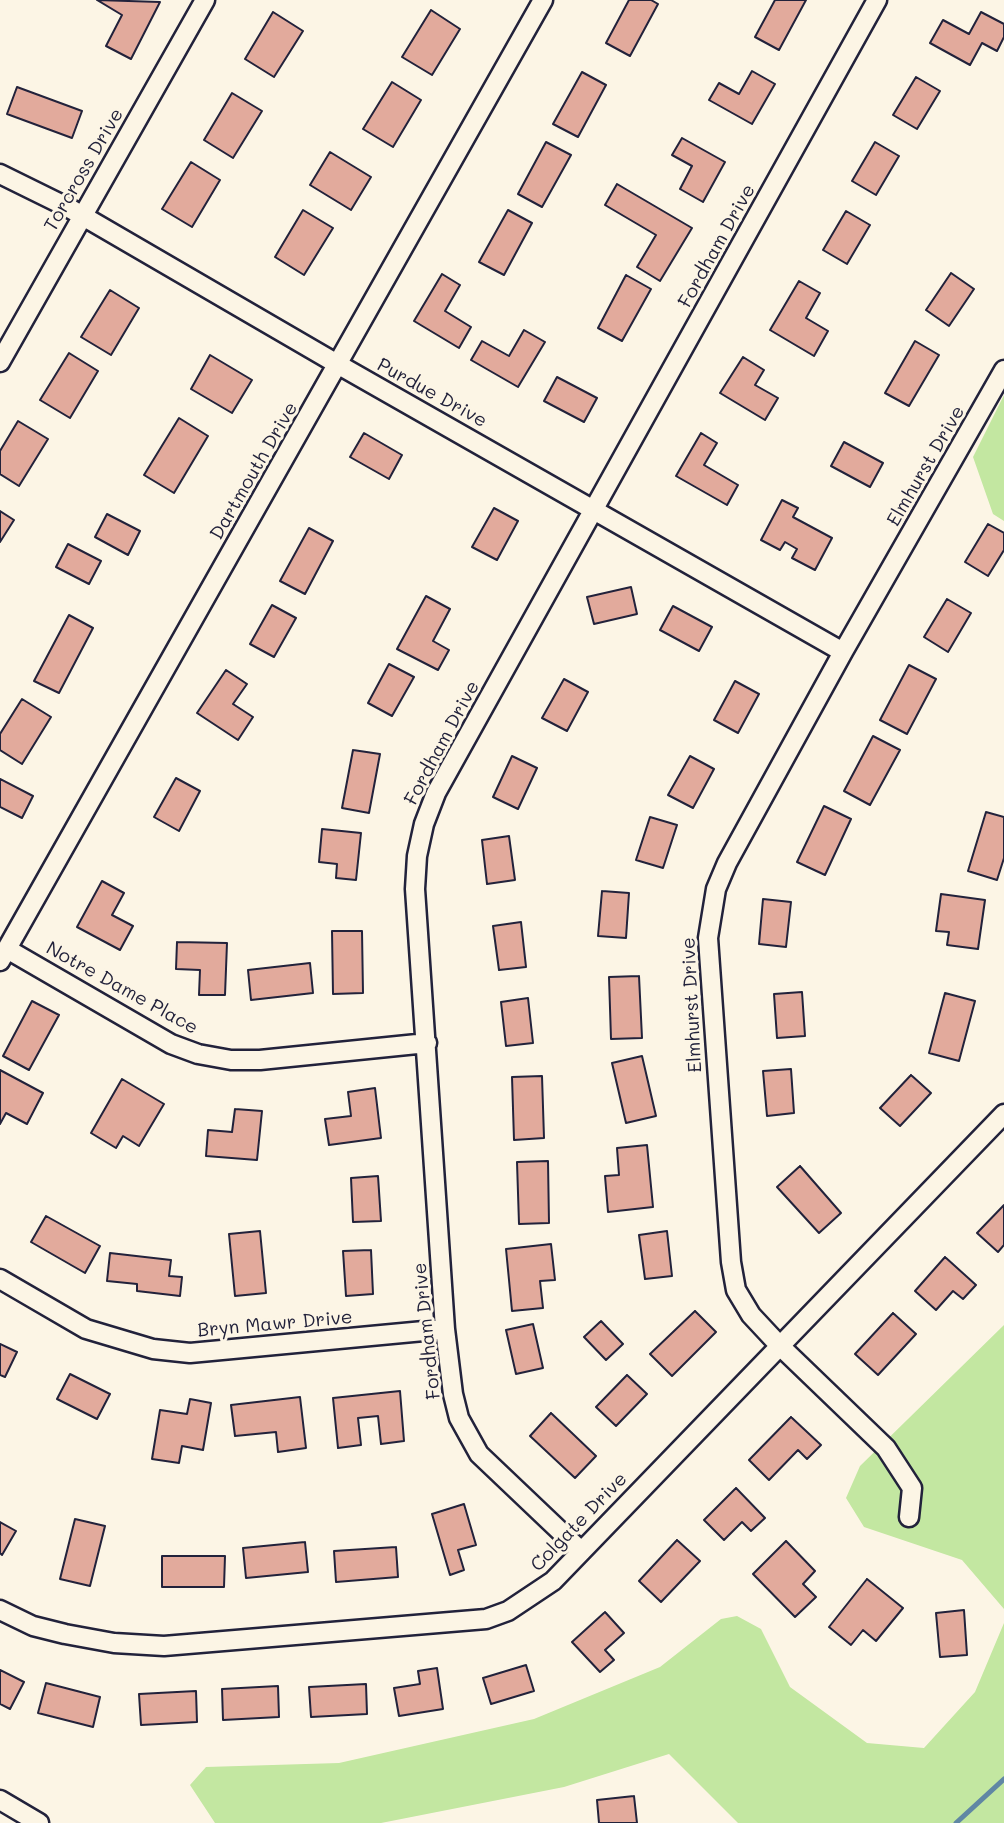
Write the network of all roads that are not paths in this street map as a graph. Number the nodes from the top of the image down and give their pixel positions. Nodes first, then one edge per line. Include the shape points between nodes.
1 (205, 0) edge
2 (543, 0) edge
3 (877, 0) edge
4 (0, 174) edge
5 (82, 216) junction
6 (0, 362) edge
7 (338, 365) junction
8 (1004, 370) edge
9 (594, 508) junction
10 (843, 652) junction
11 (4, 955) edge
12 (427, 1043) junction
13 (1004, 1114) edge
14 (0, 1279) edge
15 (445, 1329) junction
16 (779, 1345) junction
17 (909, 1517) dead end
18 (581, 1551) junction
19 (0, 1610) edge
20 (0, 1800) edge
21 (39, 1823) edge

1 - 5 street, Torcross Drive
2 - 7 street, Dartmouth Drive
3 - 9 street, Fordham Drive
4 - 5 street, Purdue Drive
5 - 6 street, Torcross Drive
5 - 7 street, Purdue Drive
7 - 9 street, Purdue Drive
7 - 11 street, Dartmouth Drive
8 - 10 street, Elmhurst Drive
9 - 10 street, Purdue Drive
9 - 12 street, Fordham Drive via 436,793 424,824 415,889
10 - 16 street, Elmhurst Drive via 727,863 716,889 708,938 731,1262 743,1305
11 - 12 street, Notre Dame Place via 198,1054 260,1060
12 - 15 street, Fordham Drive
13 - 16 street, Colgate Drive
14 - 15 street, Bryn Mawr Drive via 86,1329 153,1349 190,1353
15 - 18 street, Fordham Drive via 453,1394 468,1437 493,1470
16 - 17 street, Elmhurst Drive via 886,1448 912,1488
16 - 18 street, Colgate Drive
18 - 19 street, Colgate Drive via 530,1599 486,1619 163,1646 65,1634 33,1626
20 - 21 street

